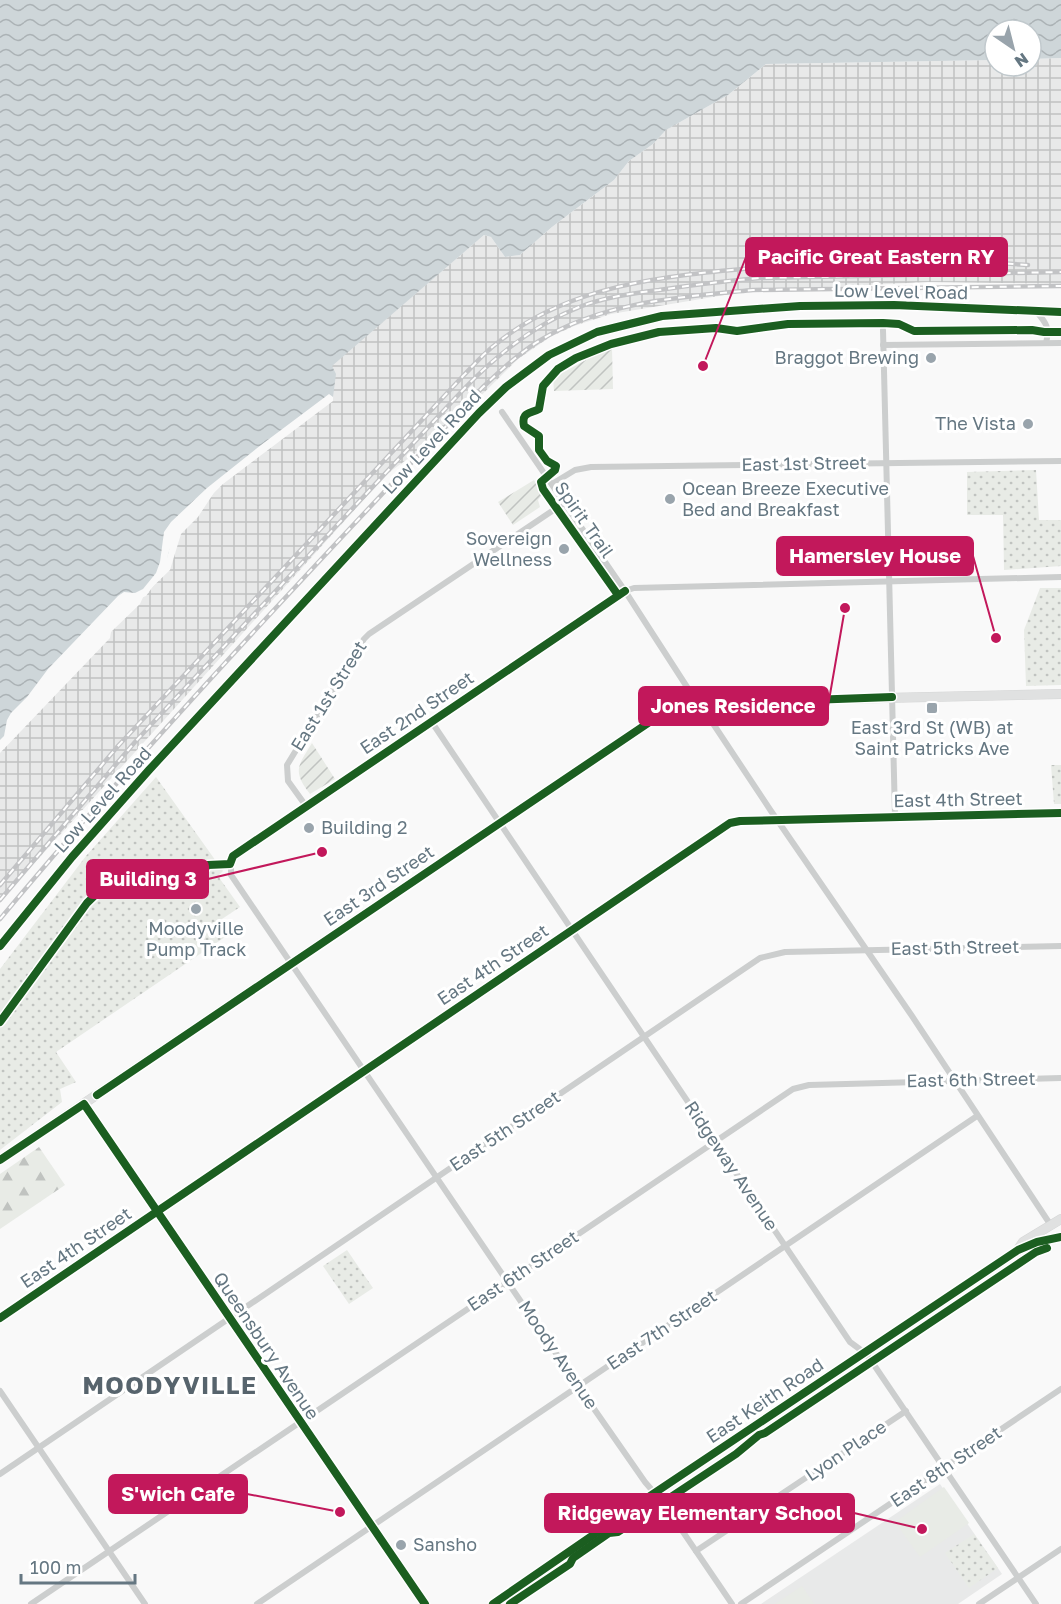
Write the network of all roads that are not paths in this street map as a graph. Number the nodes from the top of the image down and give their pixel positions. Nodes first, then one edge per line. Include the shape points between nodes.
1 (1035, 311) junction
2 (1061, 312) edge
3 (883, 330) dead end
4 (1046, 343) junction
5 (1061, 343) edge
6 (882, 345) junction
7 (502, 412) dead end
8 (1061, 461) edge
9 (886, 464) junction
10 (552, 484) junction
11 (564, 503) junction
12 (1061, 577) edge
13 (889, 582) junction
14 (625, 591) junction
15 (1061, 694) edge
16 (892, 697) junction
17 (698, 704) junction
18 (431, 721) junction
19 (306, 806) junction
20 (1061, 813) edge
21 (895, 816) junction
22 (777, 820) junction
23 (500, 823) junction
24 (230, 864) joint
25 (572, 930) junction
26 (0, 946) edge
27 (1061, 946) edge
28 (866, 951) junction
29 (292, 963) junction
30 (644, 1037) junction
31 (365, 1071) junction
32 (1061, 1078) edge
33 (954, 1081) junction
34 (84, 1104) junction
35 (977, 1116) junction
36 (715, 1142) junction
37 (0, 1160) edge
38 (437, 1177) junction
39 (158, 1211) junction
40 (1061, 1219) edge
41 (1050, 1224) junction
42 (1061, 1238) edge
43 (786, 1246) junction
44 (1018, 1250) junction
45 (508, 1281) junction
46 (0, 1318) edge
47 (229, 1318) junction
48 (865, 1353) junction
49 (579, 1386) junction
50 (1061, 1389) edge
51 (0, 1391) edge
52 (906, 1411) junction
53 (300, 1422) junction
54 (39, 1448) junction
55 (945, 1468) junction
56 (0, 1474) edge
57 (654, 1493) junction
58 (371, 1527) junction
59 (1061, 1549) edge
60 (109, 1551) junction
61 (696, 1551) junction
62 (1019, 1577) junction
63 (31, 1604) edge
64 (145, 1604) edge
65 (257, 1604) edge
66 (425, 1604) edge
67 (493, 1604) edge
68 (732, 1604) edge
69 (741, 1604) edge
70 (979, 1604) edge
71 (1036, 1604) edge

1 - 2 street, Low Level Road
1 - 4 street via 1048,327
1 - 26 street, Low Level Road via 915,305 800,306 662,316 597,332 549,355 506,387 423,473 149,770
3 - 6 street
4 - 5 street
4 - 6 street
6 - 9 street
7 - 10 street
8 - 9 street, East 1st Street
9 - 10 street, East 1st Street via 591,467 575,470
9 - 13 street
10 - 11 street
11 - 14 street
11 - 19 street, East 1st Street via 364,639 287,765 288,781
12 - 13 street, East 2nd Street
13 - 14 street, East 2nd Street
13 - 16 street
14 - 17 street
14 - 18 street, East 2nd Street
15 - 16 street, East 3rd Street
16 - 17 street, East 3rd Street
16 - 21 street
17 - 22 street
17 - 23 street, East 3rd Street via 660,715
18 - 19 street, East 2nd Street
18 - 23 street, Ridgeway Avenue
19 - 24 street, East 2nd Street via 233,856
20 - 21 street, East 4th Street
21 - 22 street, East 4th Street
22 - 25 street, East 4th Street via 740,821 722,827
22 - 28 street
23 - 25 street, Ridgeway Avenue
23 - 29 street, East 3rd Street
24 - 29 street, Moody Avenue via 231,875
25 - 30 street, Ridgeway Avenue
25 - 31 street, East 4th Street
27 - 28 street, East 5th Street
28 - 30 street, East 5th Street via 785,952 760,958
28 - 33 street
29 - 31 street, Moody Avenue
29 - 34 street, East 3rd Street
30 - 36 street, Ridgeway Avenue
30 - 38 street, East 5th Street
31 - 38 street, Moody Avenue
31 - 39 street, East 4th Street
32 - 33 street, East 6th Street
33 - 35 street
33 - 36 street, East 6th Street via 801,1087 786,1093
34 - 37 street, East 3rd Street
34 - 39 street, Queensbury Avenue
35 - 41 street
35 - 43 street, East 7th Street
36 - 43 street, Ridgeway Avenue
36 - 45 street, East 6th Street
38 - 45 street, Moody Avenue
38 - 47 street, East 5th Street
39 - 46 street, East 4th Street
39 - 47 street, Queensbury Avenue
40 - 41 street, East Keith Road
41 - 44 street, East Keith Road via 1023,1242
42 - 44 street, East Keith Road
43 - 48 street, Ridgeway Avenue via 850,1342
43 - 49 street, East 7th Street
44 - 48 street, East Keith Road
45 - 49 street, Moody Avenue
45 - 53 street, East 6th Street
47 - 53 street, Queensbury Avenue
47 - 54 street, East 5th Street
48 - 52 street, Ridgeway Avenue
48 - 57 street, East Keith Road
49 - 57 street, Moody Avenue
49 - 58 street, East 7th Street
50 - 55 street, East 8th Street
51 - 54 street
52 - 55 street, Ridgeway Avenue
52 - 61 street, Lyon Place
53 - 58 street, Queensbury Avenue
53 - 60 street, East 6th Street
54 - 56 street, East 5th Street
54 - 60 street
55 - 62 street, Ridgeway Avenue
55 - 69 street, East 8th Street
57 - 61 street, Moody Avenue
57 - 67 street, East Keith Road
58 - 65 street, East 7th Street
58 - 66 street, Queensbury Avenue
59 - 62 street
60 - 63 street, East 6th Street
60 - 64 street
61 - 68 street, Moody Avenue
62 - 70 street
62 - 71 street, Ridgeway Avenue

